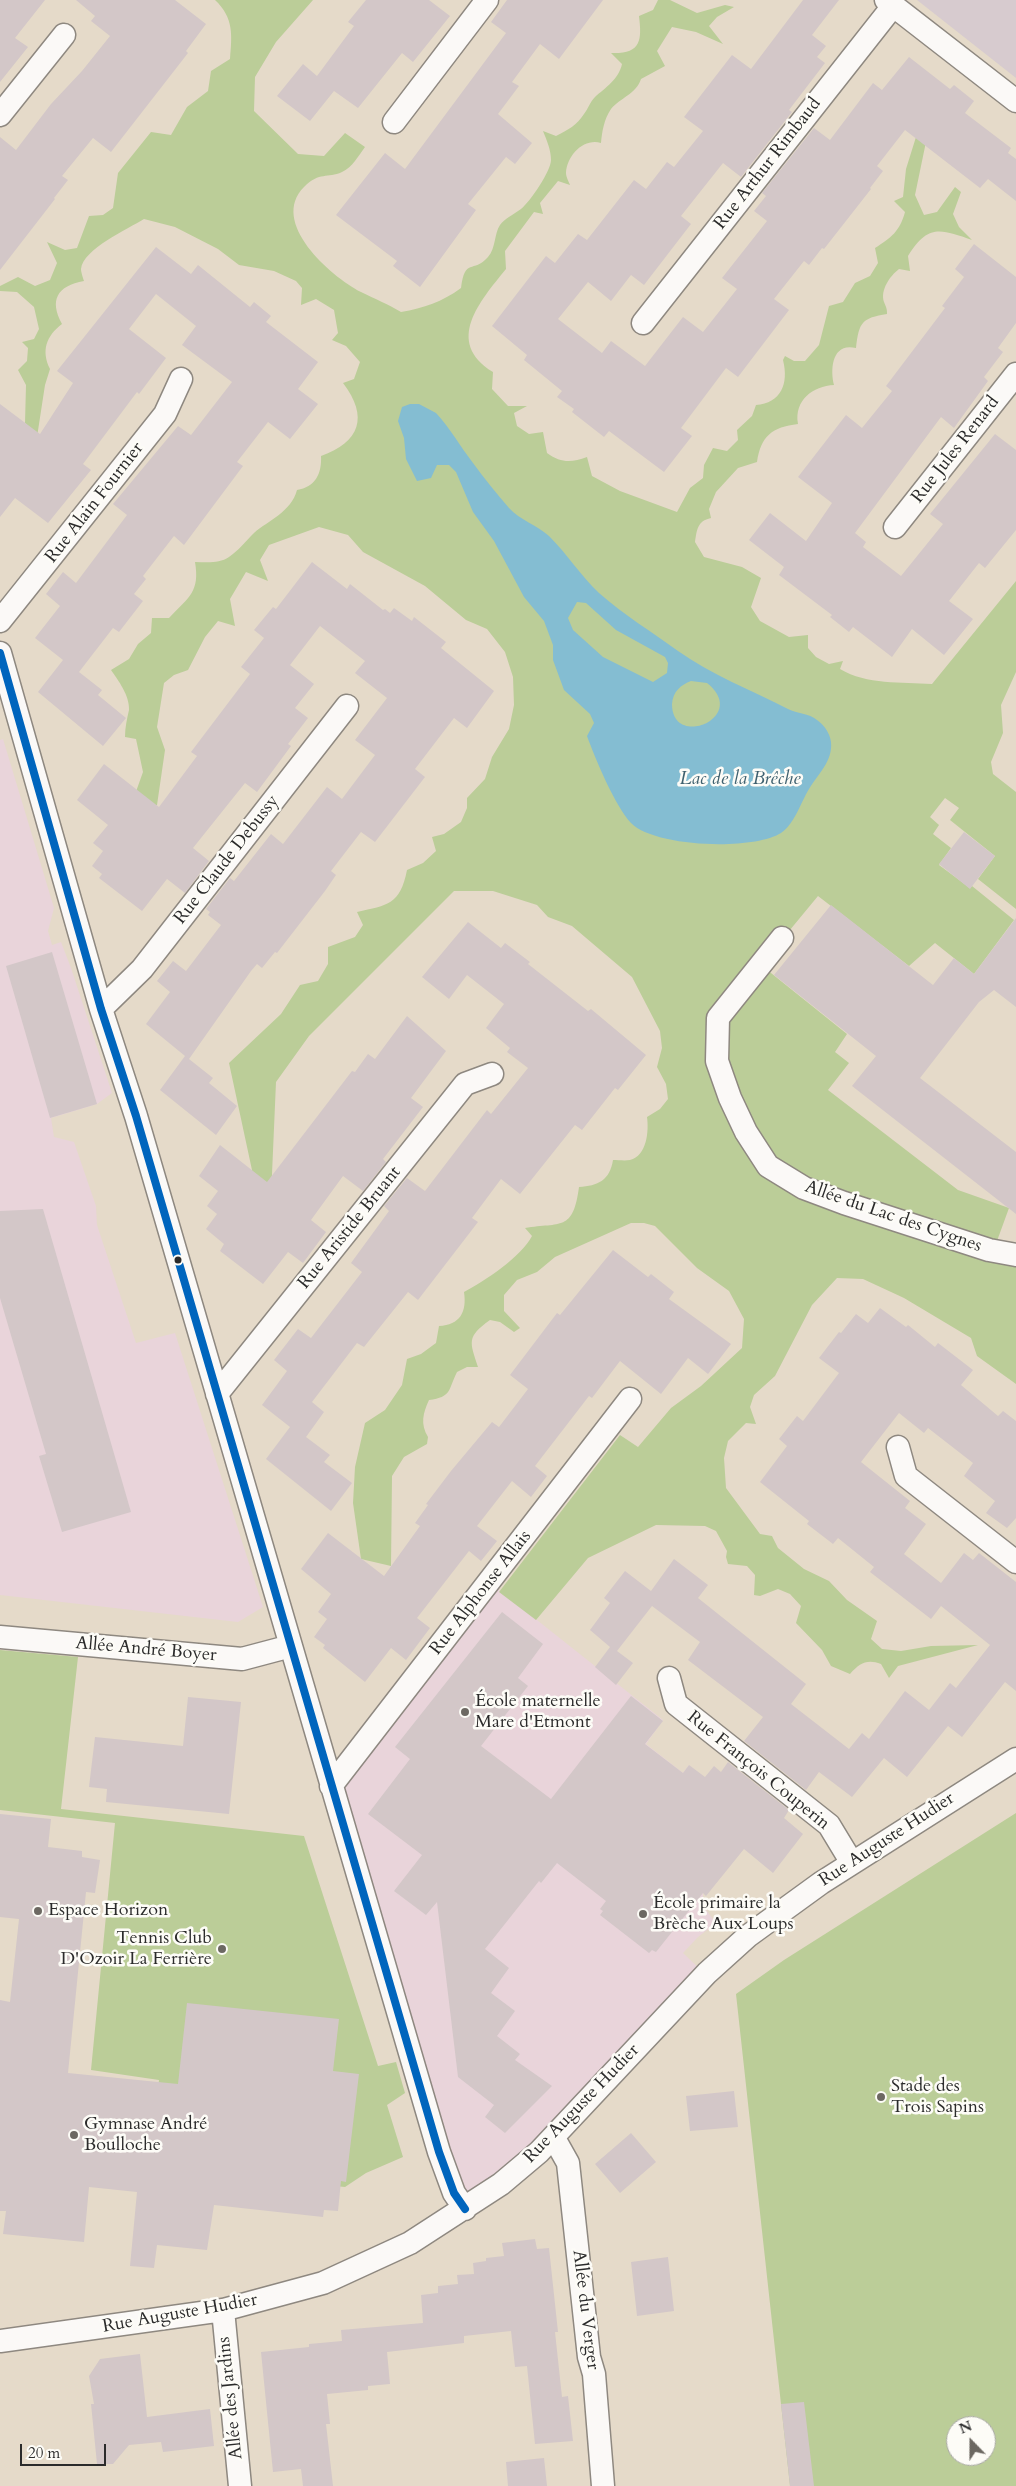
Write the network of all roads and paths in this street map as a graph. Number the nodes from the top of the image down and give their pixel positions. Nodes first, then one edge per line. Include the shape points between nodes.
1 (488, 0) edge
2 (889, 3) edge
3 (64, 35) dead end
4 (1016, 101) edge
5 (0, 115) edge
6 (394, 122) dead end
7 (643, 323) dead end
8 (1016, 374) edge
9 (181, 379) dead end
10 (895, 527) dead end
11 (0, 621) edge
12 (0, 652) edge
13 (347, 706) dead end
14 (782, 938) dead end
15 (102, 1009) junction
16 (492, 1074) dead end
17 (1016, 1255) edge
18 (217, 1394) junction
19 (630, 1399) dead end
20 (898, 1447) dead end
21 (1016, 1562) edge
22 (0, 1637) edge
23 (291, 1646) junction
24 (669, 1678) dead end
25 (1016, 1759) edge
26 (331, 1786) junction
27 (852, 1863) junction
28 (554, 2138) junction
29 (465, 2209) junction
30 (223, 2310) junction
31 (0, 2341) edge
32 (240, 2486) edge
33 (604, 2486) edge

1 - 6 street
2 - 4 street
2 - 7 street, Rue Arthur Rimbaud
3 - 5 street
8 - 10 street, Rue Jules Renard
9 - 11 street, Rue Alain Fournier via 166,414
12 - 15 street
13 - 15 street, Rue Claude Debussy via 142,969
14 - 17 street, Allée du Lac des Cygnes via 718,1018 717,1062 746,1132 768,1166 804,1188 844,1204 989,1250
15 - 18 street
16 - 18 street, Rue Aristide Bruant via 465,1084
18 - 23 street
19 - 26 street, Rue Alphonse Allais
20 - 21 street via 906,1476
22 - 23 street, Allée André Boyer via 242,1659
23 - 26 street
24 - 27 street, Rue François Couperin via 676,1704 829,1825
25 - 27 street, Rue Auguste Hudier
26 - 29 street via 439,2152 454,2193
27 - 28 street, Rue Auguste Hudier via 726,1954
28 - 29 street, Rue Auguste Hudier via 501,2184
28 - 33 street, Allée du Verger via 568,2163
29 - 30 street, Rue Auguste Hudier via 410,2243 323,2284
30 - 31 street, Rue Auguste Hudier
30 - 32 street, Allée des Jardins

